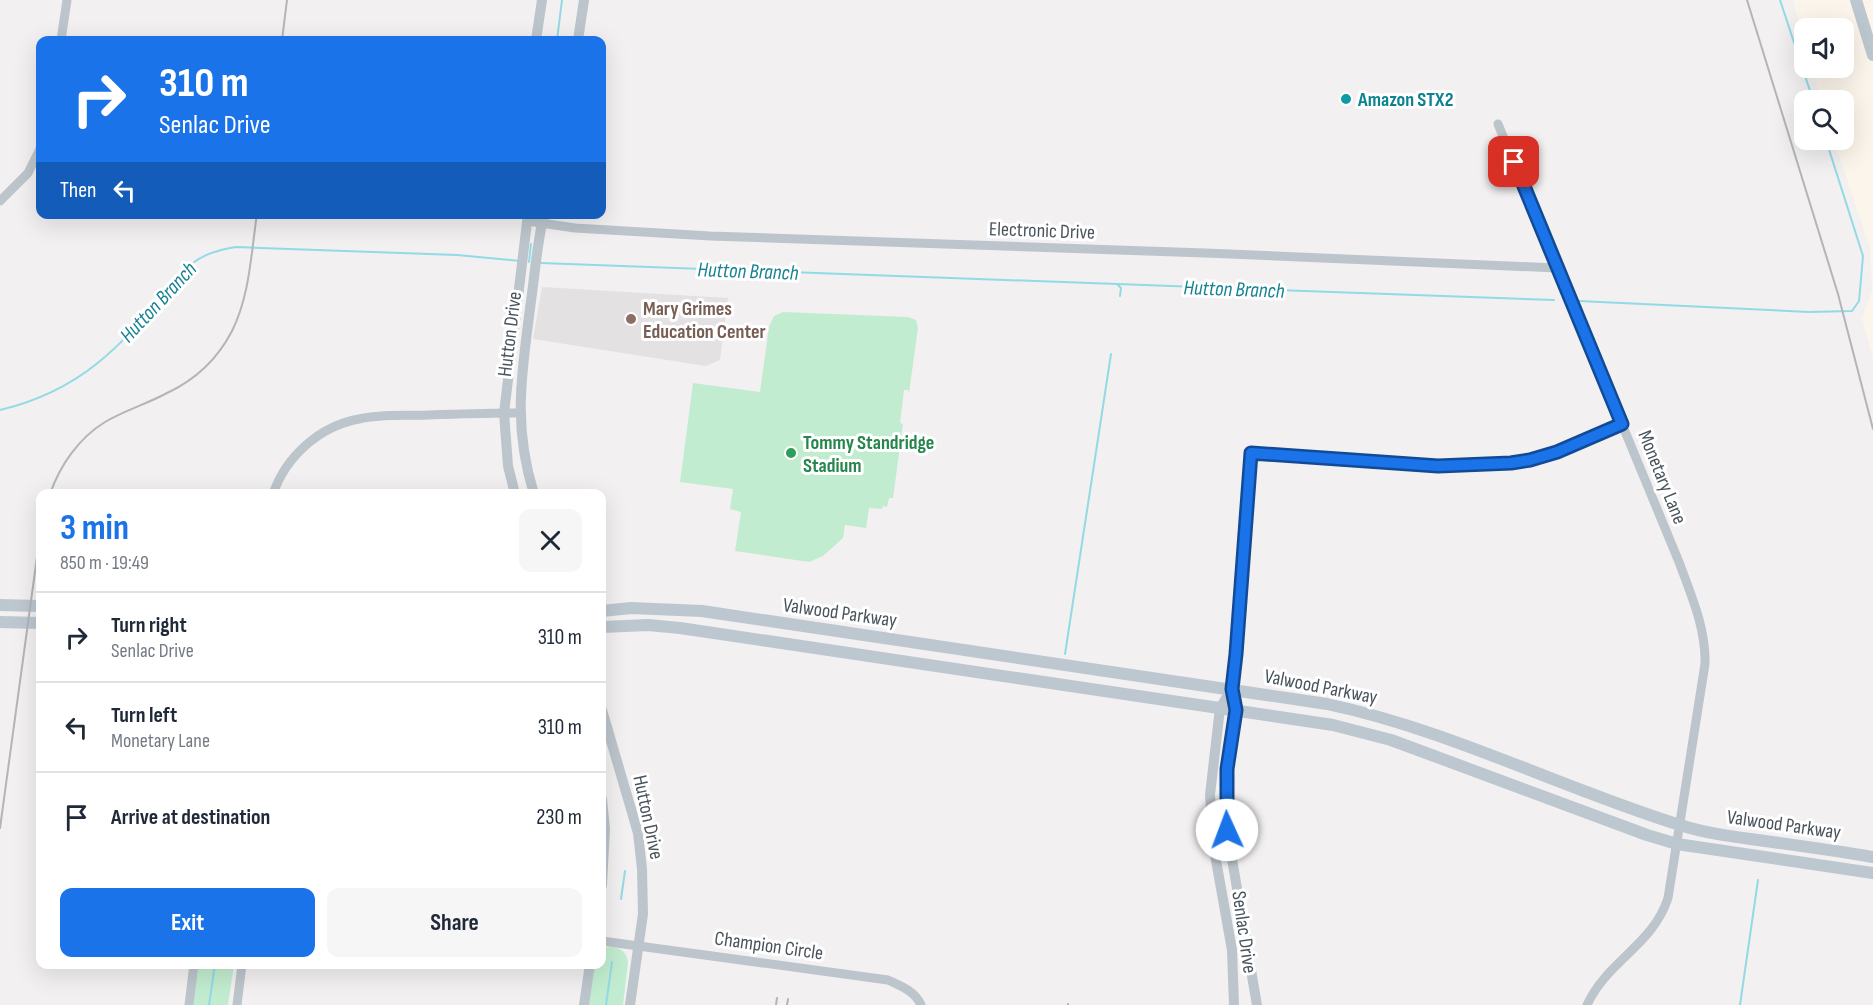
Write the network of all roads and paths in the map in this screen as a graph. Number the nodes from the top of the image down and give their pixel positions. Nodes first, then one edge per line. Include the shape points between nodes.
1 (67, 0) edge
2 (542, 0) edge
3 (584, 0) edge
4 (1856, 0) edge
5 (62, 36) edge
6 (537, 36) edge
7 (579, 36) edge
8 (1873, 55) edge
9 (1498, 124) dead end
10 (36, 157) edge
11 (0, 201) edge
12 (528, 219) edge
13 (543, 219) edge
14 (546, 219) edge
15 (1557, 268) junction
16 (504, 413) junction
17 (519, 413) junction
18 (1622, 424) junction
19 (275, 489) edge
20 (514, 489) edge
21 (532, 489) edge
22 (0, 605) edge
23 (36, 606) edge
24 (606, 611) edge
25 (0, 622) edge
26 (36, 623) edge
27 (616, 625) junction
28 (606, 626) edge
29 (820, 628) junction
30 (606, 635) edge
31 (818, 648) junction
32 (1050, 662) junction
33 (1047, 681) junction
34 (1232, 689) junction
35 (1220, 708) junction
36 (1236, 710) junction
37 (1365, 712) junction
38 (606, 724) edge
39 (1360, 731) junction
40 (1522, 767) junction
41 (1515, 786) junction
42 (1680, 825) junction
43 (1677, 844) junction
44 (1789, 844) junction
45 (1230, 854) junction
46 (1215, 857) junction
47 (1873, 857) edge
48 (1786, 860) junction
49 (1873, 873) edge
50 (606, 941) edge
51 (639, 945) junction
52 (193, 969) edge
53 (241, 969) edge
54 (589, 969) edge
55 (189, 1005) edge
56 (237, 1005) edge
57 (584, 1005) edge
58 (630, 1005) edge
59 (921, 1005) edge
60 (1234, 1005) edge
61 (1257, 1005) edge
62 (1587, 1005) edge

1 - 5 street
2 - 6 street
3 - 7 street
4 - 8 main road
9 - 15 street, Monetary Lane
10 - 11 street via 28,173
12 - 16 street, Hutton Drive
13 - 17 street, Hutton Drive
14 - 15 street, Electronic Drive via 575,228 710,236
15 - 18 street, Monetary Lane
16 - 17 street
16 - 19 street via 354,420 326,431 305,446 282,472
16 - 20 street, Hutton Drive
17 - 21 street, Hutton Drive via 525,465
18 - 34 street, Senlac Drive via 1557,452 1511,463 1438,466 1251,453
18 - 42 street, Monetary Lane via 1679,562 1705,646
22 - 23 main road
24 - 29 main road, Valwood Parkway via 671,609
25 - 26 main road
27 - 28 main road, Valwood Parkway
27 - 30 main road
27 - 31 main road, Valwood Parkway via 667,626
29 - 31 main road
29 - 32 main road, Valwood Parkway
31 - 33 main road, Valwood Parkway
32 - 33 main road
32 - 34 main road, Valwood Parkway
33 - 35 main road, Valwood Parkway
34 - 35 street, Senlac Drive
34 - 36 street, Senlac Drive
34 - 37 main road, Valwood Parkway
35 - 36 main road, Valwood Parkway
35 - 46 street, Senlac Drive via 1210,795
36 - 39 main road, Valwood Parkway
36 - 45 street, Senlac Drive via 1227,769
37 - 39 main road
37 - 40 main road, Valwood Parkway
38 - 51 street, Hutton Drive via 638,832 643,892
39 - 41 main road, Valwood Parkway
40 - 41 main road
40 - 42 main road, Valwood Parkway
41 - 43 main road, Valwood Parkway
42 - 43 street, Monetary Lane
42 - 44 main road, Valwood Parkway
43 - 48 main road, Valwood Parkway
43 - 62 street, Monetary Lane via 1670,892 1655,926 1606,975
44 - 47 main road, Valwood Parkway
44 - 48 main road
45 - 46 street
45 - 61 street, Senlac Drive
46 - 60 street, Senlac Drive via 1232,950
48 - 49 main road, Valwood Parkway
50 - 51 street, Champion Circle
51 - 58 street, Hutton Drive
51 - 59 street, Champion Circle via 888,980 906,988
52 - 55 street
53 - 56 street
54 - 57 street

